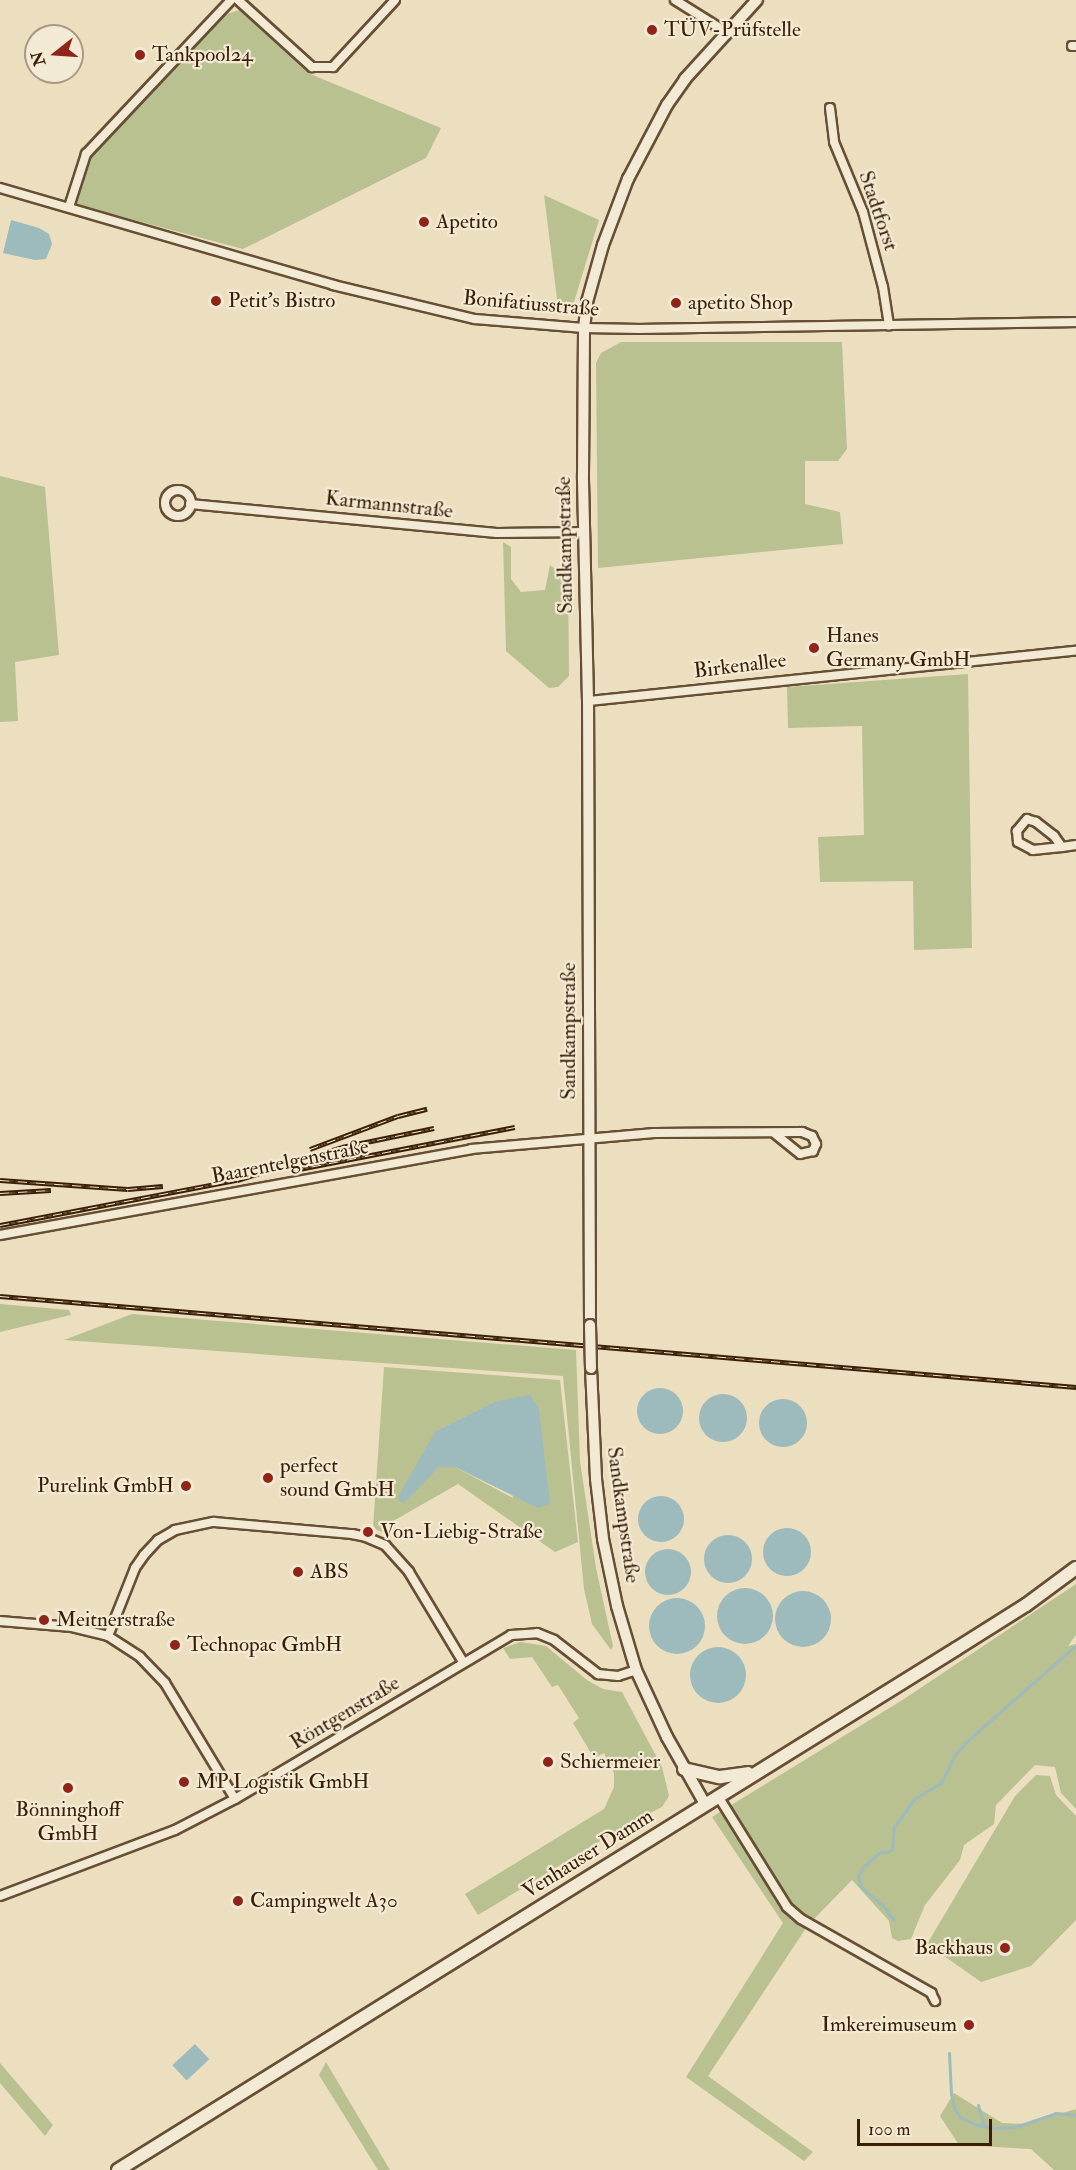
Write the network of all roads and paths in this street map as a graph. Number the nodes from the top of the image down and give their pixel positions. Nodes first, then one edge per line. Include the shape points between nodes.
1 (231, 0) edge
2 (238, 0) edge
3 (395, 0) edge
4 (675, 0) edge
5 (757, 0) edge
6 (726, 32) junction
7 (830, 108) dead end
8 (0, 188) edge
9 (69, 207) junction
10 (1076, 322) edge
11 (889, 326) junction
12 (584, 328) junction
13 (190, 504) dead end
14 (585, 532) junction
15 (1076, 651) edge
16 (588, 700) junction
17 (1076, 845) edge
18 (1062, 847) junction
19 (775, 1134) dead end
20 (588, 1140) junction
21 (0, 1235) edge
22 (1076, 1568) edge
23 (0, 1622) edge
24 (108, 1636) junction
25 (463, 1662) junction
26 (636, 1670) junction
27 (782, 1757) junction
28 (684, 1769) junction
29 (718, 1796) junction
30 (235, 1799) junction
31 (705, 1804) junction
32 (0, 1896) edge
33 (935, 2001) dead end
34 (126, 2168) edge

1 - 9 street via 86,154
2 - 3 street via 312,67 333,67
4 - 6 street
5 - 6 street, Sandkampstraße
6 - 12 street, Sandkampstraße via 667,105 628,179 603,246
7 - 11 street, Stadtforst via 834,142 863,212
8 - 9 street, Bonifatiusstraße
9 - 12 street, Bonifatiusstraße via 416,307 475,319
10 - 11 street, Bonifatiusstraße
11 - 12 street, Bonifatiusstraße
12 - 14 street, Sandkampstraße
13 - 14 street, Karmannstraße via 497,533
14 - 16 street, Sandkampstraße
15 - 16 street, Birkenallee
16 - 20 street, Sandkampstraße
17 - 18 street
18 - 18 street via 1033,850 1018,842 1017,831 1028,819 1054,836
19 - 20 street via 654,1134
20 - 21 street, Baarentelgenstraße via 471,1149 398,1160
20 - 26 street, Sandkampstraße, bridge via 594,1451 603,1539
22 - 27 main road, Venhauser Damm via 996,1624
23 - 24 street via 72,1627
24 - 25 street via 135,1568 158,1540 203,1522 225,1523 352,1534 385,1545 409,1572
24 - 30 street via 140,1657 165,1683
25 - 26 street, Röntgenstraße via 512,1635 537,1633 554,1640 598,1674 618,1676
25 - 30 street, Röntgenstraße
26 - 28 street, Sandkampstraße
27 - 28 main road via 755,1771 734,1776
27 - 29 main road, Venhauser Damm
28 - 31 street, Sandkampstraße
29 - 31 main road, Venhauser Damm
29 - 33 street via 787,1907 801,1919 931,1993
30 - 32 street, Röntgenstraße via 176,1830
31 - 34 main road, Venhauser Damm

